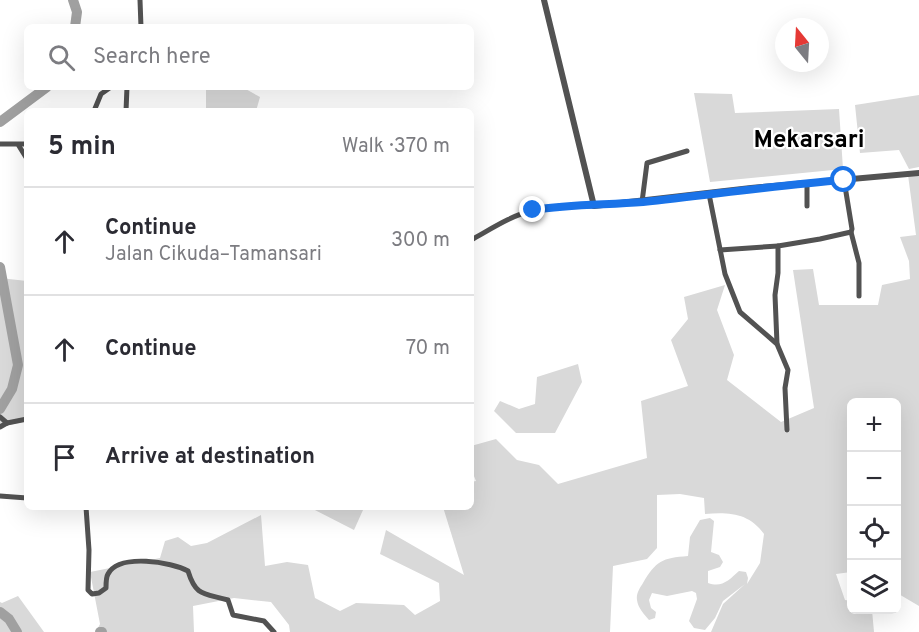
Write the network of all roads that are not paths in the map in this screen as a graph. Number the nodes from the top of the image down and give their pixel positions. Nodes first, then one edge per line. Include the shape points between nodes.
1 (140, 0) edge
2 (544, 0) edge
3 (141, 24) edge
4 (107, 90) edge
5 (127, 90) edge
6 (95, 108) edge
7 (126, 108) edge
8 (0, 144) edge
9 (24, 145) edge
10 (19, 146) junction
11 (687, 151) dead end
12 (24, 154) edge
13 (919, 173) edge
14 (844, 180) junction
15 (807, 183) junction
16 (709, 194) junction
17 (642, 202) junction
18 (594, 206) junction
19 (807, 207) dead end
20 (850, 232) junction
21 (474, 238) edge
22 (778, 246) junction
23 (720, 250) junction
24 (859, 296) dead end
25 (777, 344) junction
26 (0, 417) edge
27 (24, 420) edge
28 (7, 423) junction
29 (0, 427) edge
30 (787, 430) dead end
31 (0, 496) edge
32 (24, 498) edge
33 (86, 510) edge
34 (274, 632) edge

1 - 3 street
2 - 18 street
4 - 6 street
5 - 7 street
8 - 10 street
9 - 10 street
10 - 12 street
11 - 17 street via 647,163
13 - 14 street
14 - 15 street
14 - 20 street
15 - 16 street
15 - 19 street
16 - 17 street
16 - 23 street
17 - 18 street
18 - 21 street via 533,210
20 - 22 street
20 - 24 street via 859,263
22 - 23 street
22 - 25 street
23 - 25 street via 740,312
25 - 30 street via 788,370
26 - 28 street
27 - 28 street
28 - 29 street
31 - 32 street
33 - 34 street via 88,590 92,594 106,588 108,573 116,566 128,562 177,565 188,571 198,592 228,600 232,615 264,621

